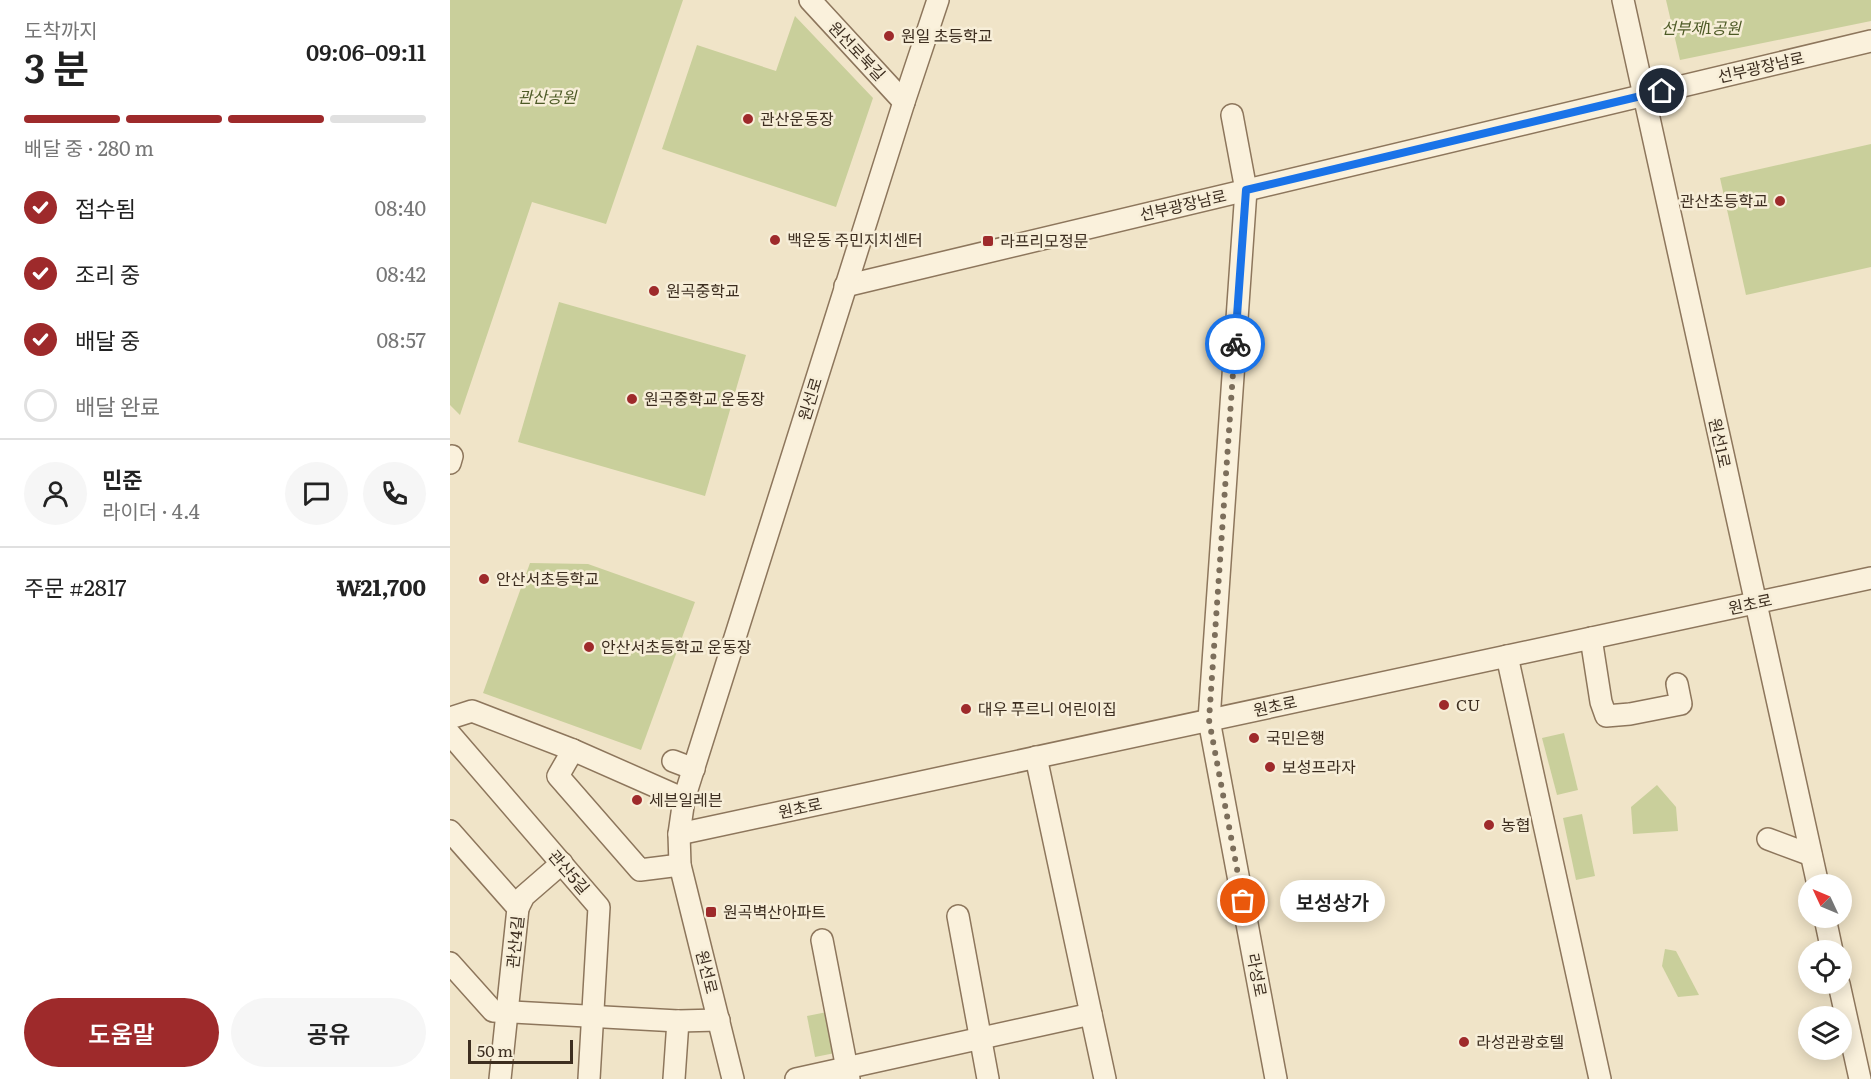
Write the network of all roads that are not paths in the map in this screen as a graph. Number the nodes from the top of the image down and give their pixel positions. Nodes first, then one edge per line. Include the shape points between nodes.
1 (810, 0) edge
2 (938, 0) edge
3 (1623, 0) edge
4 (1871, 41) edge
5 (1644, 95) junction
6 (904, 102) junction
7 (1232, 115) dead end
8 (1246, 190) junction
9 (846, 286) junction
10 (1871, 578) edge
11 (1756, 603) junction
12 (1591, 638) junction
13 (1507, 656) junction
14 (1677, 684) dead end
15 (450, 718) edge
16 (1209, 720) junction
17 (450, 734) edge
18 (573, 750) junction
19 (1036, 757) junction
20 (673, 761) dead end
21 (694, 769) junction
22 (684, 799) junction
23 (450, 831) edge
24 (678, 834) junction
25 (1767, 839) dead end
26 (1811, 855) junction
27 (562, 863) junction
28 (680, 865) junction
29 (1815, 874) edge
30 (518, 908) junction
31 (957, 916) dead end
32 (822, 940) dead end
33 (450, 963) edge
34 (1841, 994) edge
35 (507, 1014) junction
36 (1091, 1014) junction
37 (592, 1016) junction
38 (719, 1020) junction
39 (678, 1021) junction
40 (980, 1038) junction
41 (848, 1073) edge
42 (500, 1079) edge
43 (588, 1079) edge
44 (674, 1079) edge
45 (733, 1079) edge
46 (796, 1079) edge
47 (988, 1079) edge
48 (1105, 1079) edge
49 (1276, 1079) edge
50 (1600, 1079) edge
51 (1860, 1079) edge

1 - 6 street, 원선로북길
2 - 6 street, 원선로
3 - 5 street, 원선1로
4 - 5 street, 선부광장남로
5 - 8 street, 선부광장남로
5 - 11 street, 원선1로
6 - 9 street, 원선로
7 - 8 street, 라성로
8 - 9 street, 선부광장남로
8 - 16 street, 라성로
9 - 21 street, 원선로 via 800,404
10 - 11 street, 원초로
11 - 12 street, 원초로
11 - 26 street, 원선1로
12 - 13 street, 원초로
12 - 14 street via 1606,716 1681,704
13 - 16 street, 원초로
13 - 50 street
15 - 18 street via 472,711
16 - 19 street, 원초로
16 - 49 street, 라성로
17 - 27 street, 관산5길
18 - 22 street
18 - 28 street via 558,776 640,870
19 - 24 street, 원초로
19 - 36 street
20 - 21 street
21 - 22 street, 원선로
22 - 24 street, 원선로
23 - 30 street, 관산4길
24 - 28 street, 원선로
25 - 26 street
26 - 29 street, 원선1로
27 - 30 street via 524,896
27 - 37 street, 관산5길 via 599,907
28 - 38 street, 원선로
30 - 35 street, 관산4길
31 - 40 street
32 - 41 street
33 - 35 street via 493,1011
34 - 51 street
35 - 37 street
35 - 42 street, 관산4길
36 - 40 street
36 - 48 street
37 - 39 street
37 - 43 street, 관산5길
38 - 39 street
38 - 45 street, 원선로
39 - 44 street
40 - 41 street
40 - 47 street
41 - 46 street

